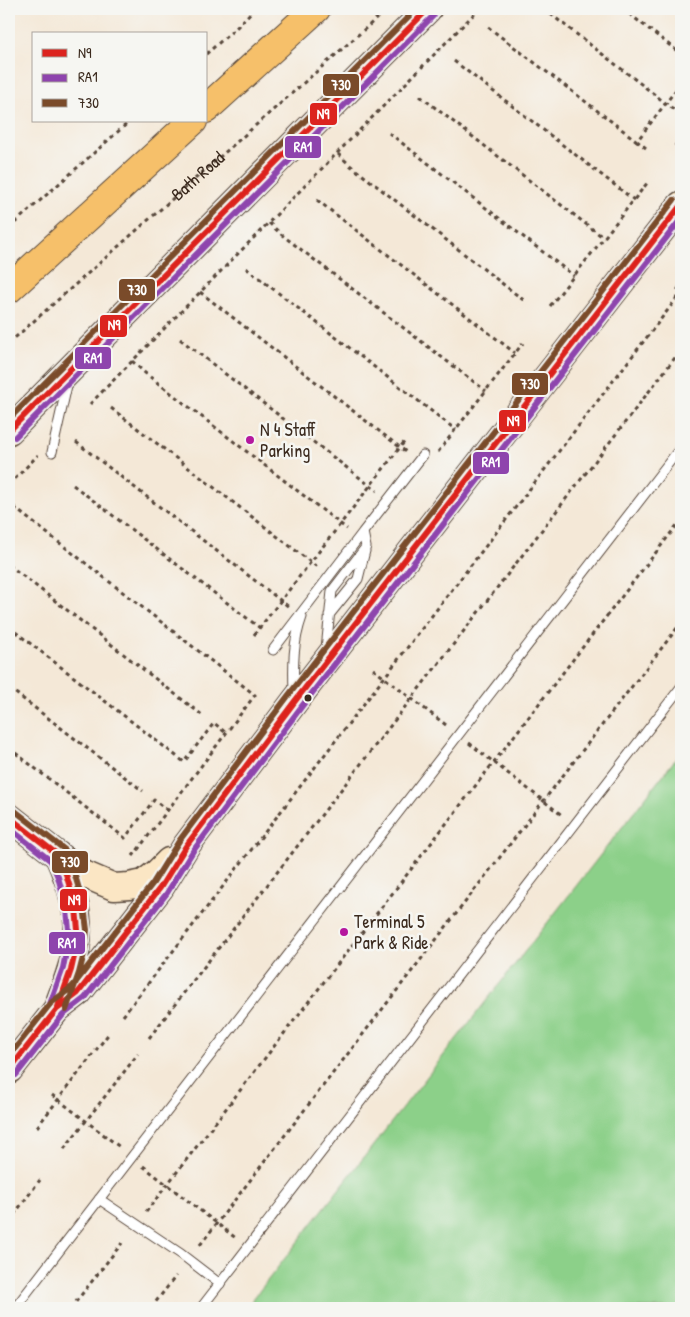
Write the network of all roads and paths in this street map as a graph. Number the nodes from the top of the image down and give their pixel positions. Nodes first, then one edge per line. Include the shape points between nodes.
1 (254, 9) edge
2 (316, 9) edge
3 (386, 9) edge
4 (428, 9) edge
5 (479, 9) edge
6 (544, 9) edge
7 (623, 9) edge
8 (488, 27) dead end
9 (208, 52) edge
10 (681, 54) edge
11 (454, 62) dead end
12 (681, 83) edge
13 (420, 96) dead end
14 (666, 103) junction
15 (208, 107) edge
16 (681, 115) edge
17 (129, 122) edge
18 (192, 122) edge
19 (388, 133) dead end
20 (681, 138) edge
21 (637, 140) junction
22 (675, 146) dead end
23 (646, 148) dead end
24 (338, 154) dead end
25 (648, 182) dead end
26 (317, 200) dead end
27 (634, 200) junction
28 (681, 206) edge
29 (269, 223) dead end
30 (9, 228) edge
31 (604, 238) junction
32 (246, 268) dead end
33 (574, 276) junction
34 (677, 288) dead end
35 (9, 289) edge
36 (200, 292) dead end
37 (681, 292) edge
38 (526, 302) dead end
39 (550, 306) dead end
40 (180, 339) dead end
41 (9, 343) edge
42 (523, 343) dead end
43 (681, 350) edge
44 (515, 353) junction
45 (132, 361) dead end
46 (71, 369) junction
47 (486, 391) junction
48 (90, 404) dead end
49 (111, 408) dead end
50 (456, 430) junction
51 (9, 431) edge
52 (405, 441) dead end
53 (76, 442) dead end
54 (681, 447) edge
55 (400, 448) junction
56 (52, 452) dead end
57 (40, 454) dead end
58 (409, 454) dead end
59 (423, 455) dead end
60 (435, 456) dead end
61 (9, 485) edge
62 (73, 485) dead end
63 (371, 486) junction
64 (388, 499) junction
65 (9, 501) edge
66 (681, 520) edge
67 (341, 524) junction
68 (349, 531) dead end
69 (363, 532) junction
70 (366, 547) junction
71 (311, 562) junction
72 (9, 565) edge
73 (320, 569) dead end
74 (281, 601) junction
75 (290, 607) dead end
76 (305, 608) junction
77 (329, 615) junction
78 (681, 623) edge
79 (9, 626) edge
80 (260, 628) junction
81 (254, 635) dead end
82 (273, 650) dead end
83 (324, 663) junction
84 (373, 669) dead end
85 (384, 678) junction
86 (9, 688) edge
87 (681, 688) edge
88 (412, 699) junction
89 (295, 701) junction
90 (202, 715) dead end
91 (226, 733) junction
92 (459, 735) junction
93 (9, 748) edge
94 (494, 762) junction
95 (143, 791) dead end
96 (544, 801) junction
97 (167, 810) junction
98 (9, 817) edge
99 (575, 825) junction
100 (186, 846) junction
101 (58, 855) junction
102 (133, 856) dead end
103 (57, 1009) junction
104 (123, 1016) dead end
105 (110, 1032) dead end
106 (149, 1038) dead end
107 (138, 1054) dead end
108 (9, 1070) edge
109 (52, 1095) dead end
110 (58, 1099) junction
111 (86, 1121) junction
112 (37, 1127) dead end
113 (64, 1149) dead end
114 (132, 1157) junction
115 (12, 1159) dead end
116 (9, 1164) edge
117 (40, 1180) dead end
118 (167, 1184) junction
119 (100, 1199) junction
120 (146, 1212) dead end
121 (9, 1221) edge
122 (217, 1223) junction
123 (122, 1243) dead end
124 (200, 1245) dead end
125 (248, 1248) junction
126 (176, 1276) dead end
127 (220, 1284) junction
128 (15, 1308) edge
129 (71, 1308) edge
130 (151, 1308) edge
131 (201, 1308) edge

1 - 9 path
2 - 15 highway
3 - 41 path, Bath Road
4 - 46 street
5 - 48 path
6 - 14 path
7 - 10 path
8 - 21 path
11 - 27 path
12 - 14 path
13 - 31 path
14 - 16 path
14 - 21 path
17 - 30 path
18 - 35 highway
19 - 33 path
20 - 22 path
21 - 23 path
24 - 38 path
25 - 27 path
26 - 44 path
27 - 31 path
28 - 83 street
29 - 47 path
31 - 33 path
32 - 50 path
33 - 39 path
34 - 37 path
36 - 55 path
37 - 85 path
40 - 63 path
42 - 44 path
43 - 88 path
44 - 47 path
45 - 67 path
46 - 51 street
46 - 56 lane
47 - 50 path
49 - 71 path
50 - 60 path
52 - 55 path
53 - 74 path
54 - 92 lane
55 - 58 path
55 - 63 path
57 - 61 path
59 - 64 lane
62 - 80 path
63 - 64 path
63 - 67 path
64 - 69 lane
65 - 91 path via 16,510 255,695
66 - 94 path
67 - 68 path
67 - 71 path
69 - 70 lane
69 - 76 lane
70 - 77 lane via 358,579
70 - 77 lane via 332,591
71 - 73 path
71 - 74 path
72 - 90 path
74 - 75 path
74 - 80 path
76 - 82 lane
76 - 89 lane via 294,650
77 - 83 lane
78 - 96 path
79 - 91 path via 184,762 214,723
80 - 81 path
83 - 89 street
84 - 85 path
85 - 88 path
85 - 104 path
86 - 95 path
87 - 99 lane
88 - 92 path
88 - 106 path
89 - 100 street
91 - 97 path
92 - 94 path
92 - 114 lane
93 - 97 path via 125,838 154,800
94 - 96 path
94 - 118 path
96 - 99 path
96 - 122 path
97 - 102 path
98 - 101 street
99 - 125 lane
100 - 101 street via 144,883 129,886 114,887 100,882 79,872
100 - 103 street via 160,888 78,993
101 - 103 street via 76,908 78,930 71,970
103 - 108 street
105 - 110 path
107 - 111 path
109 - 110 path
110 - 111 path
110 - 112 path
111 - 113 path
111 - 114 path
114 - 118 path
114 - 119 lane
115 - 116 path
117 - 121 path
118 - 120 path
118 - 122 path
119 - 127 lane
119 - 128 lane
122 - 124 path
122 - 125 path
123 - 129 path
125 - 127 lane
126 - 130 path
127 - 131 lane

